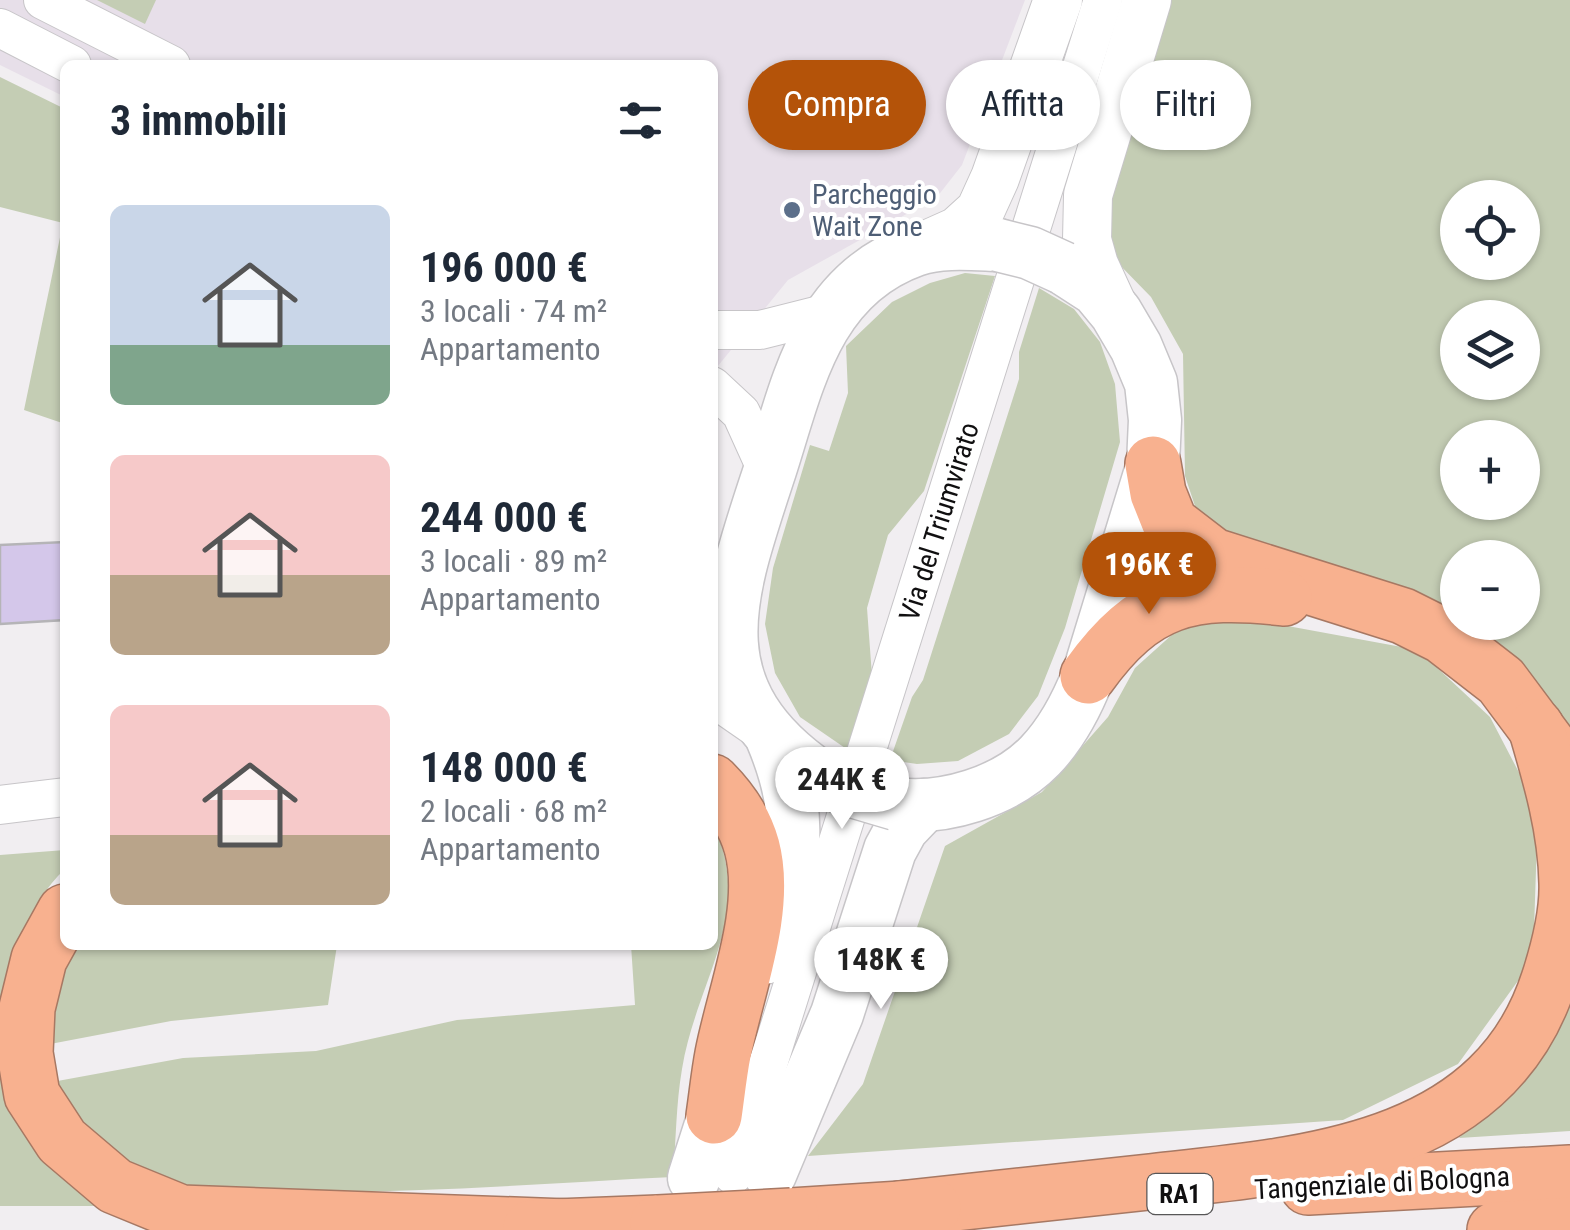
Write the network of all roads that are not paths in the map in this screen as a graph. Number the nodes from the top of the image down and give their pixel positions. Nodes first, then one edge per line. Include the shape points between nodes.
1 (44, 0) edge
2 (1058, 0) edge
3 (1102, 0) edge
4 (1147, 0) edge
5 (0, 28) edge
6 (62, 60) edge
7 (161, 60) edge
8 (916, 250) junction
9 (832, 312) junction
10 (1116, 313) junction
11 (718, 330) edge
12 (718, 392) edge
13 (1153, 464) junction
14 (761, 497) junction
15 (718, 579) edge
16 (1376, 609) junction
17 (1088, 676) junction
18 (718, 702) edge
19 (1536, 727) junction
20 (772, 738) junction
21 (1570, 774) edge
22 (718, 788) edge
23 (60, 798) edge
24 (910, 804) junction
25 (0, 805) edge
26 (60, 921) edge
27 (714, 1116) junction
28 (1570, 1172) edge
29 (747, 1186) junction
30 (899, 1209) junction
31 (1570, 1225) edge
32 (566, 1227) junction
33 (476, 1230) edge
34 (1495, 1230) edge

1 - 7 street
2 - 8 street via 980,211 958,231
3 - 29 street, Via del Triumvirato
4 - 10 street via 1088,196 1087,240
5 - 6 street
8 - 9 main road via 870,276
8 - 10 main road, bridge via 998,244 1030,253 1097,290
9 - 11 street via 760,330
9 - 14 main road via 811,345
10 - 13 main road via 1150,383
12 - 14 street via 741,413
13 - 16 highway via 1170,522 1214,556
13 - 17 main road
14 - 15 street
14 - 20 main road via 740,562 731,647 750,707
16 - 17 highway via 1248,594 1196,597 1135,622
16 - 19 highway via 1416,623 1476,659
17 - 24 main road via 1076,706 1039,757 1002,783 964,798
18 - 20 street
19 - 21 highway
19 - 30 highway via 1562,818 1568,885 1560,948 1540,1007 1515,1048 1468,1096 1411,1132 1316,1160
20 - 24 main road, bridge via 842,788
20 - 27 main road via 789,778 791,866
22 - 27 highway via 745,826 756,882
23 - 25 street
24 - 29 main road via 837,1014
26 - 32 highway via 40,959 28,1008 25,1053 32,1096 62,1140 115,1186 181,1213
27 - 29 main road
28 - 30 highway, Tangenziale di Bologna / RA1
29 - 30 highway, Tangenziale di Bologna / RA1
29 - 32 highway, Tangenziale di Bologna / RA1, bridge via 658,1223
31 - 34 highway
32 - 33 highway, Tangenziale di Bologna / RA1

